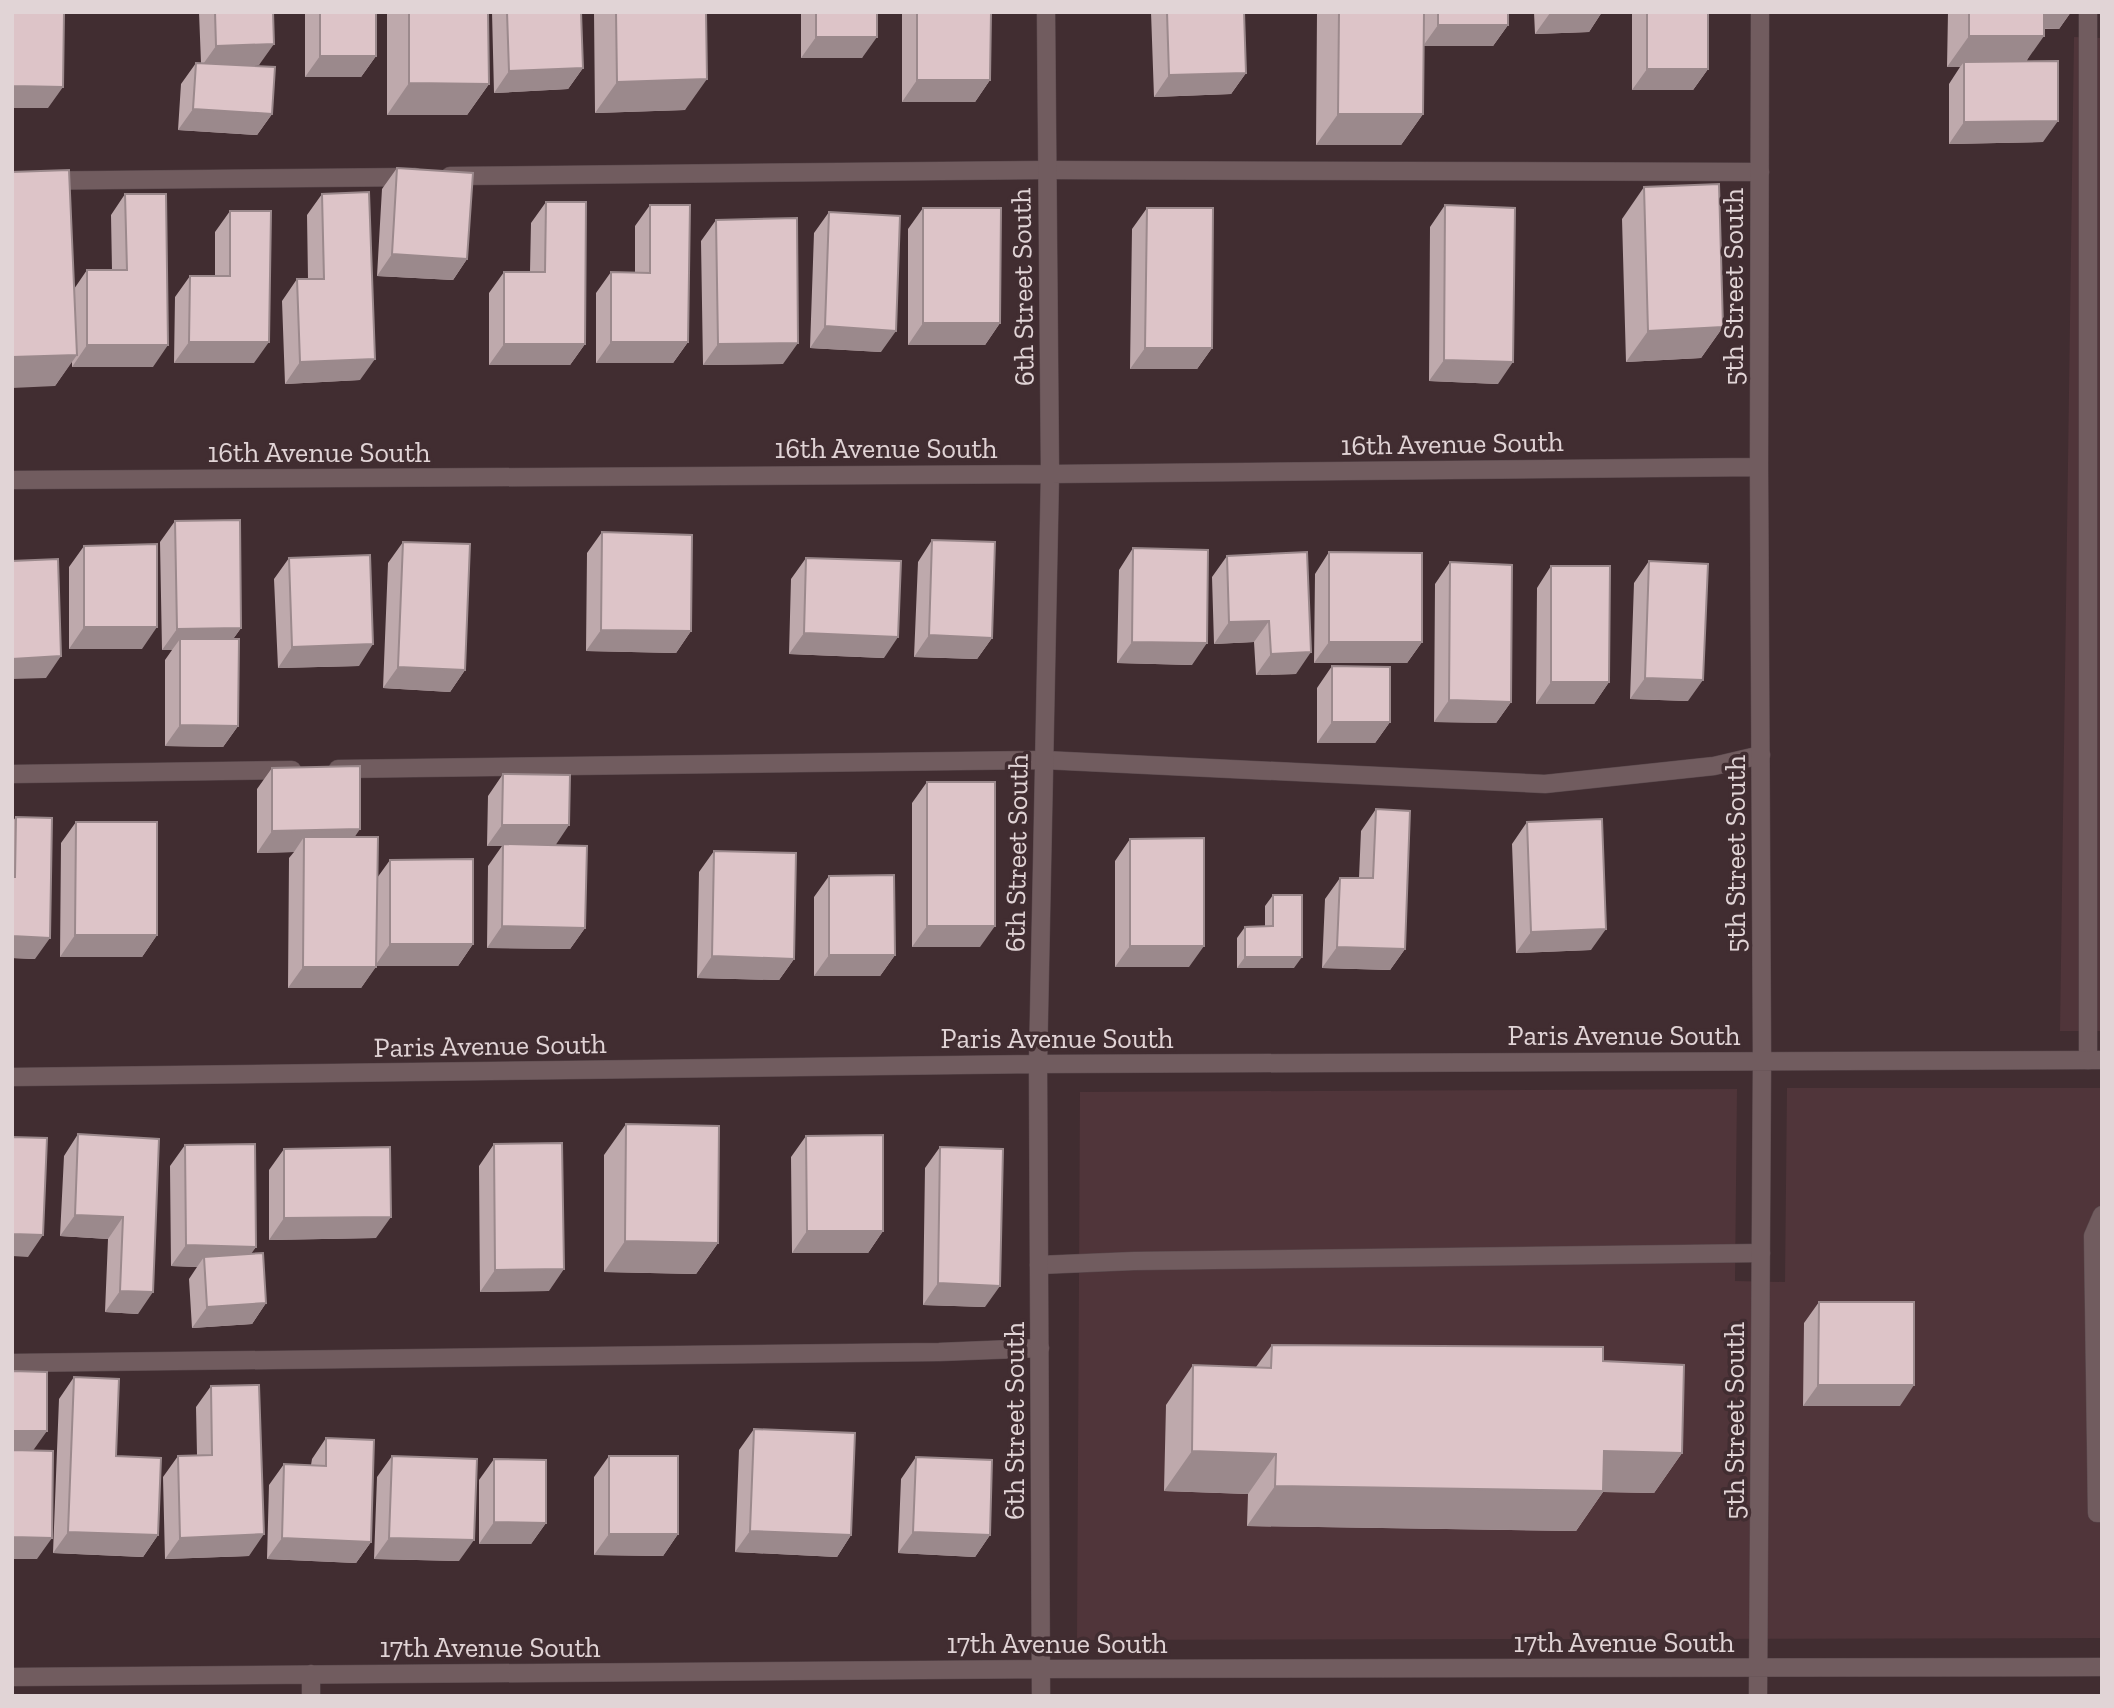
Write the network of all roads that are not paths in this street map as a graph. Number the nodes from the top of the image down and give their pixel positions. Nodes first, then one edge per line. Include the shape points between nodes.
1 (1046, 12) edge
2 (1760, 12) edge
3 (2088, 12) edge
4 (2095, 64) edge
5 (1047, 170) junction
6 (1760, 172) junction
7 (12, 181) edge
8 (1759, 467) junction
9 (1050, 474) junction
10 (12, 480) edge
11 (1761, 755) junction
12 (1044, 760) junction
13 (12, 774) edge
14 (2095, 1060) edge
15 (1762, 1061) junction
16 (1038, 1064) junction
17 (12, 1077) edge
18 (2102, 1215) edge
19 (1761, 1253) junction
20 (1039, 1265) junction
21 (1040, 1348) junction
22 (12, 1363) edge
23 (2099, 1513) edge
24 (2102, 1667) edge
25 (1759, 1668) junction
26 (1040, 1669) junction
27 (311, 1674) junction
28 (12, 1677) edge
29 (311, 1696) edge
30 (1041, 1696) edge
31 (1758, 1696) edge

1 - 5 street, 6th Street South
2 - 6 street, 5th Street South
3 - 4 street
4 - 14 street
5 - 6 street
5 - 7 street
5 - 9 street, 6th Street South
6 - 8 street, 5th Street South
8 - 9 street, 16th Avenue South
8 - 11 street, 5th Street South
9 - 10 street, 16th Avenue South
9 - 12 street, 6th Street South
11 - 12 street via 1714,766 1545,784
11 - 15 street, 5th Street South
12 - 13 street
12 - 16 street, 6th Street South
14 - 15 street, Paris Avenue South
15 - 16 street, Paris Avenue South
15 - 19 street, 5th Street South
16 - 17 street, Paris Avenue South
16 - 20 street, 6th Street South
18 - 23 street via 2093,1236
19 - 20 street
19 - 25 street, 5th Street South
20 - 21 street, 6th Street South
21 - 22 street
21 - 26 street, 6th Street South
24 - 25 street, 17th Avenue South
25 - 26 street, 17th Avenue South
25 - 31 street, 5th Street South
26 - 27 street, 17th Avenue South
26 - 30 street, 6th Street South
27 - 28 street, 17th Avenue South
27 - 29 street

